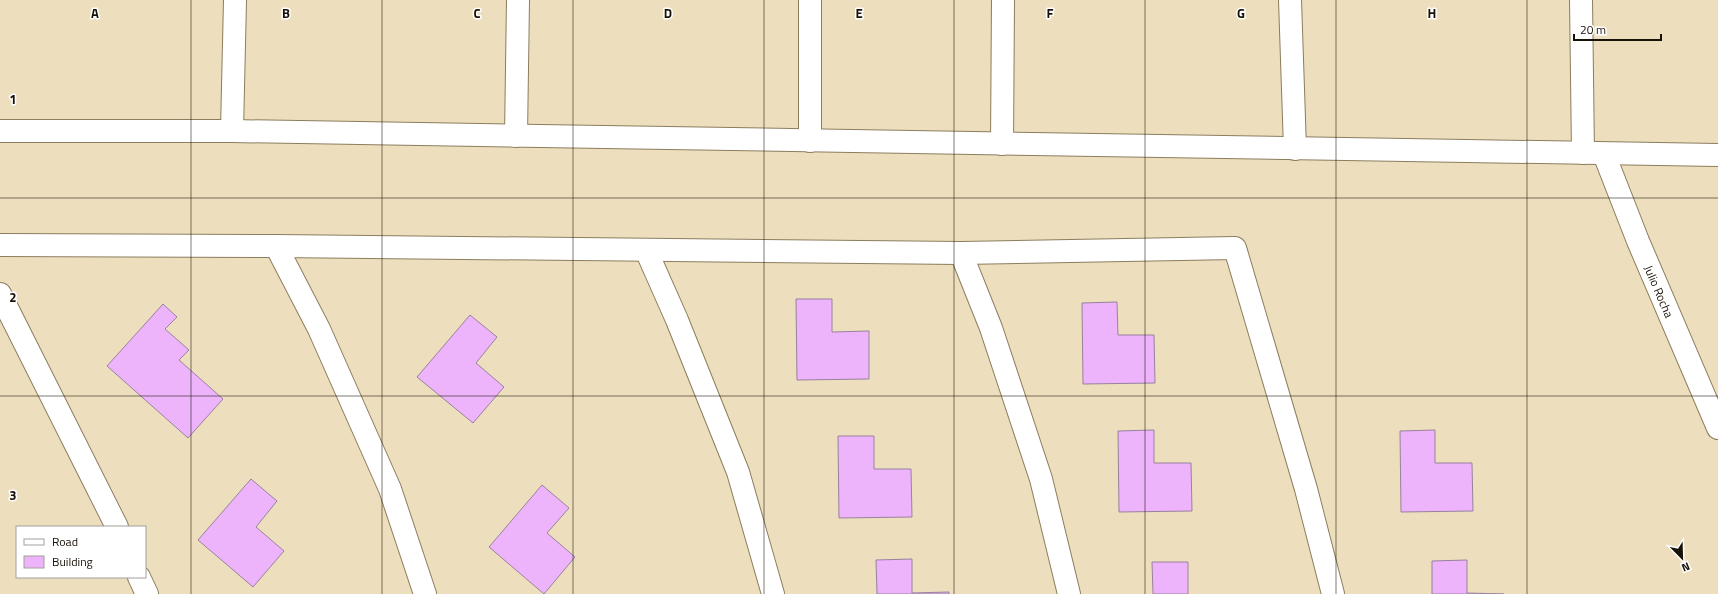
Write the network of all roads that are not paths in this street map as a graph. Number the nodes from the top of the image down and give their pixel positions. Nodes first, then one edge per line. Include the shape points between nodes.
1 (235, 0) edge
2 (518, 0) edge
3 (810, 0) edge
4 (1003, 0) edge
5 (1290, 0) edge
6 (1581, 0) edge
7 (0, 131) edge
8 (232, 132) junction
9 (516, 136) junction
10 (810, 141) junction
11 (1002, 144) junction
12 (1295, 149) junction
13 (1594, 153) junction
14 (1718, 155) edge
15 (0, 245) edge
16 (276, 246) junction
17 (646, 250) junction
18 (961, 253) junction
19 (0, 294) edge
20 (1718, 428) edge
21 (116, 526) edge
22 (140, 578) edge
23 (147, 594) edge
24 (425, 594) edge
25 (773, 594) edge
26 (1070, 594) edge
27 (1333, 594) edge

1 - 8 street
2 - 9 street
3 - 10 street
4 - 11 street
5 - 12 street
6 - 13 street, Julio Rocha
7 - 8 street
8 - 9 street
9 - 10 street
10 - 11 street
11 - 12 street
12 - 13 street
13 - 14 street
13 - 20 street, Julio Rocha via 1638,242
15 - 16 street
16 - 17 street
16 - 24 street via 319,329 390,489
17 - 18 street
17 - 25 street via 738,472
18 - 26 street via 991,328 1041,479
18 - 27 street via 1235,248 1306,489
19 - 21 street
22 - 23 street

